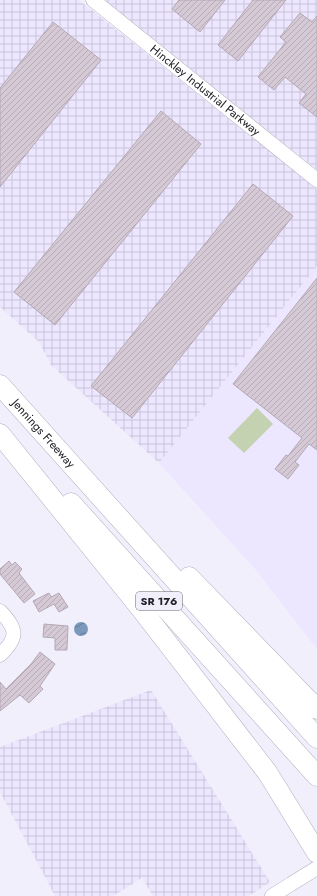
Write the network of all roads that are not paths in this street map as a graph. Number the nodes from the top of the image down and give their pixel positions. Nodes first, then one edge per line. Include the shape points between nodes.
1 (93, 0) edge
2 (317, 180) edge
3 (0, 385) edge
4 (0, 428) edge
5 (0, 434) edge
6 (87, 481) junction
7 (0, 611) edge
8 (0, 655) edge
9 (317, 709) edge
10 (231, 726) junction
11 (317, 738) edge
12 (317, 776) edge
13 (317, 852) edge
14 (317, 868) edge
15 (317, 874) edge
16 (272, 896) edge

1 - 2 street, Hinckley Industrial Parkway
3 - 6 highway, Jennings Freeway / SR 176
4 - 12 highway, SR 176
5 - 10 highway via 142,610
6 - 9 highway via 139,526
6 - 11 highway, SR 176
7 - 8 street via 14,630 9,647
10 - 13 highway via 277,788
10 - 15 highway via 283,809
14 - 16 street, bridge

